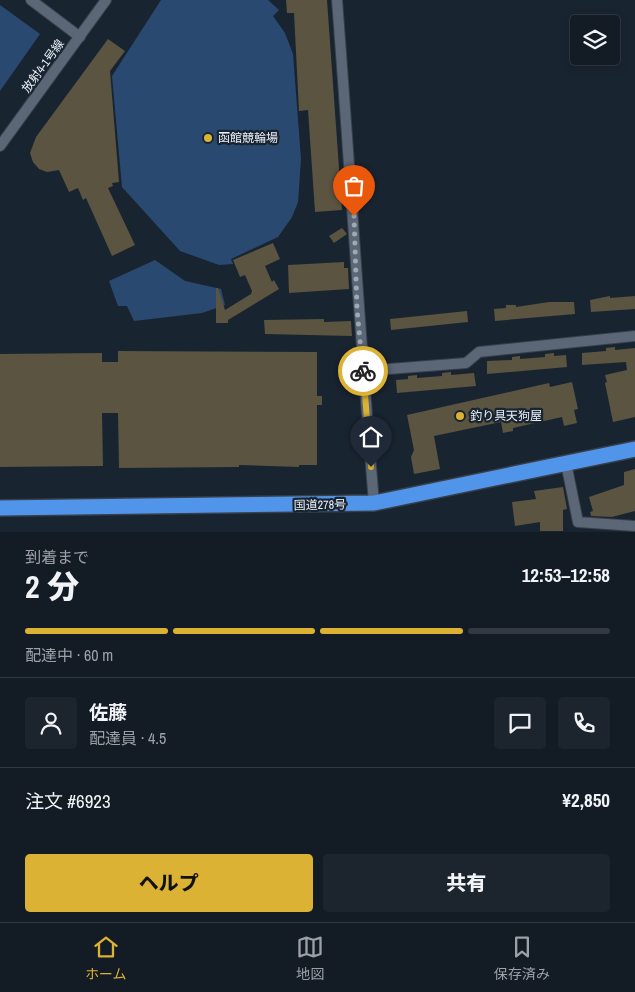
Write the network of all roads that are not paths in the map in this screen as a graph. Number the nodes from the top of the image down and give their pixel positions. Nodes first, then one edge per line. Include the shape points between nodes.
1 (30, 0) edge
2 (106, 0) edge
3 (337, 0) edge
4 (80, 37) junction
5 (0, 146) edge
6 (635, 336) edge
7 (363, 371) junction
8 (635, 449) edge
9 (566, 463) junction
10 (374, 504) junction
11 (0, 508) edge
12 (635, 526) edge

1 - 4 street
2 - 4 street, 放射4-1号線
3 - 7 street
4 - 5 street, 放射4-1号線
6 - 7 street via 479,352 466,363
7 - 10 street
8 - 9 highway, 国道278号
9 - 10 highway, 国道278号
9 - 12 street via 578,522
10 - 11 highway, 国道278号

